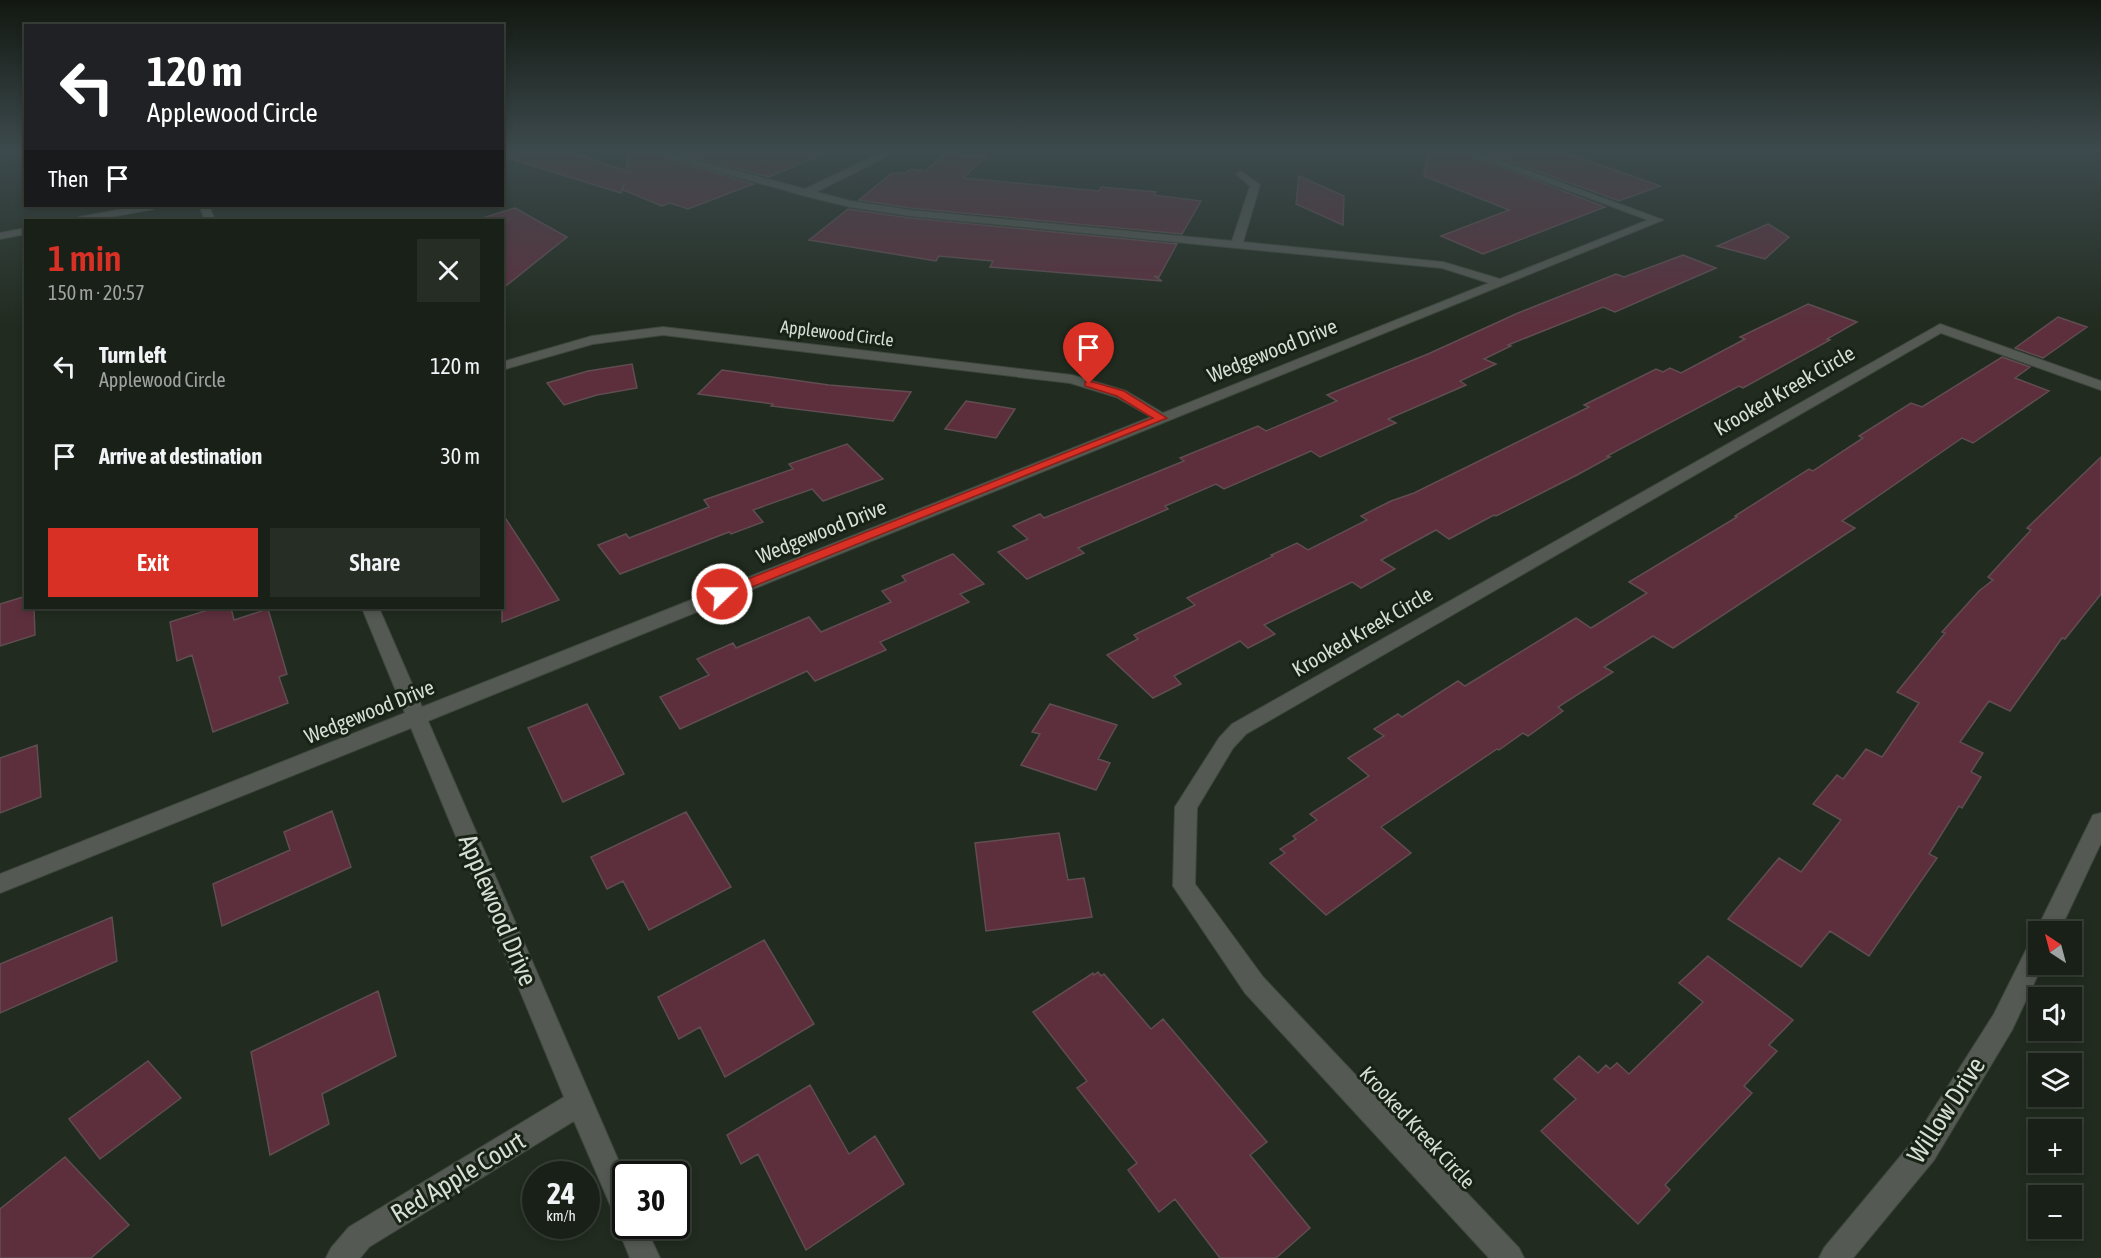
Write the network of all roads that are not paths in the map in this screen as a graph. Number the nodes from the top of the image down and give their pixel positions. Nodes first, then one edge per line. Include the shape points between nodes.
1 (134, 210) edge
2 (888, 210) edge
3 (1247, 210) edge
4 (1630, 210) edge
5 (84, 219) edge
6 (24, 231) edge
7 (0, 236) edge
8 (1237, 244) junction
9 (1500, 283) junction
10 (504, 365) edge
11 (2101, 386) edge
12 (1162, 418) junction
13 (370, 609) edge
14 (415, 717) junction
15 (2101, 821) edge
16 (0, 884) edge
17 (2052, 921) edge
18 (2028, 970) edge
19 (580, 1102) junction
20 (612, 1179) edge
21 (637, 1239) edge
22 (341, 1258) edge
23 (645, 1258) edge
24 (1509, 1258) edge
25 (1834, 1258) edge

1 - 5 street
2 - 8 street
3 - 8 street
4 - 9 street, Wedgewood Drive via 1658,220
6 - 7 street
8 - 9 street via 1443,265
9 - 12 street, Wedgewood Drive
10 - 12 street, Applewood Circle via 592,340 663,331 1072,379 1121,394
11 - 24 street, Krooked Kreek Circle via 1941,328 1239,729 1226,743 1186,807 1184,886 1254,985
12 - 14 street, Wedgewood Drive
13 - 14 street, Applewood Drive
14 - 16 street, Wedgewood Drive
14 - 19 street, Applewood Drive
15 - 17 street
18 - 25 street, Willow Drive via 2003,1022 1924,1150
19 - 20 street, Applewood Drive
19 - 22 street, Red Apple Court via 359,1237
21 - 23 street

